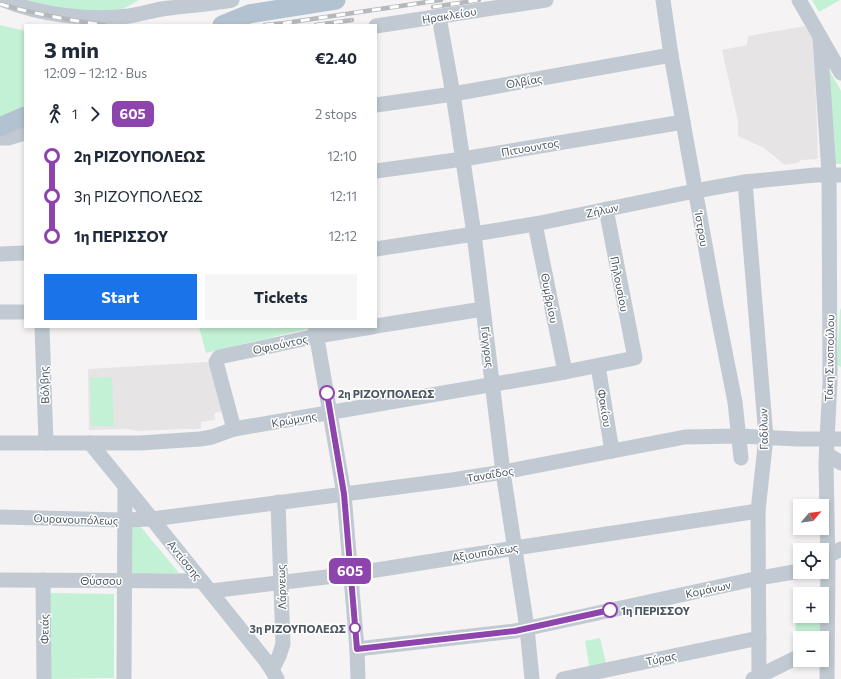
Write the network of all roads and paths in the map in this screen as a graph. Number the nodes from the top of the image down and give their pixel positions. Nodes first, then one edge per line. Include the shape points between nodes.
1 (4, 0) edge
2 (232, 0) edge
3 (336, 0) edge
4 (546, 0) edge
5 (663, 0) edge
6 (799, 0) edge
7 (160, 5) edge
8 (440, 17) junction
9 (224, 24) edge
10 (377, 26) edge
11 (820, 37) junction
12 (671, 55) junction
13 (841, 74) edge
14 (453, 94) junction
15 (377, 105) edge
16 (683, 122) junction
17 (22, 123) edge
18 (0, 127) edge
19 (0, 138) edge
20 (463, 159) junction
21 (377, 171) edge
22 (835, 175) edge
23 (745, 182) junction
24 (696, 191) junction
25 (606, 209) junction
26 (535, 224) junction
27 (474, 234) junction
28 (377, 249) edge
29 (0, 254) edge
30 (24, 254) edge
31 (836, 282) edge
32 (483, 309) junction
33 (0, 312) edge
34 (24, 312) edge
35 (377, 326) edge
36 (42, 328) edge
37 (361, 328) edge
38 (316, 332) edge
39 (635, 358) joint
40 (598, 366) junction
41 (565, 372) junction
42 (836, 380) edge
43 (493, 384) junction
44 (330, 412) junction
45 (234, 429) junction
46 (739, 436) junction
47 (766, 437) junction
48 (834, 439) edge
49 (0, 443) edge
50 (46, 443) junction
51 (90, 443) junction
52 (612, 451) junction
53 (827, 454) junction
54 (741, 458) dead end
55 (841, 463) edge
56 (503, 472) junction
57 (125, 486) junction
58 (344, 494) junction
59 (278, 502) junction
60 (758, 511) junction
61 (0, 517) edge
62 (152, 519) junction
63 (124, 520) junction
64 (515, 548) junction
65 (830, 559) edge
66 (793, 572) edge
67 (350, 574) junction
68 (759, 578) junction
69 (0, 580) edge
70 (44, 580) junction
71 (124, 580) junction
72 (281, 582) junction
73 (206, 586) junction
74 (834, 624) edge
75 (527, 628) junction
76 (829, 635) edge
77 (759, 638) junction
78 (357, 649) junction
79 (793, 660) edge
80 (826, 667) edge
81 (274, 674) edge
82 (756, 678) edge
83 (44, 679) edge
84 (124, 679) edge
85 (358, 679) edge
86 (532, 679) edge
87 (562, 679) edge
88 (827, 679) edge

1 - 7 street via 28,8 81,16 130,16
2 - 7 street
3 - 9 main road via 249,14
4 - 8 street, Ηρακλείου
5 - 12 street, Ίστρου
6 - 11 street
8 - 10 street, Ηρακλείου
8 - 14 street, Γάγγρας
11 - 13 street
11 - 22 street, Τάκη Σινοπούλου
12 - 14 street, Ολβίας
12 - 16 street, Ίστρου
14 - 15 street, Ολβίας
14 - 20 street, Γάγγρας
16 - 20 street, Πιτυουντος
16 - 24 street, Ίστρου
17 - 18 main road
17 - 19 street via 8,138
20 - 21 street, Πιτυουντος
20 - 27 street, Γάγγρας
22 - 23 street, Ζήλων
22 - 31 street, Τάκη Σινοπούλου
23 - 24 street, Ζήλων
23 - 47 street, Γαδίλων
24 - 25 street, Ζήλων
24 - 46 street, Ίστρου
25 - 26 street, Ζήλων
25 - 39 street, Πηλουσίου
26 - 27 street, Ζήλων
26 - 41 street, Θυμβρίου
27 - 28 street, Ζήλων
27 - 32 street, Γάγγρας
29 - 30 street
31 - 42 street, Τάκη Σινοπούλου
32 - 35 street
32 - 43 street, Γάγγρας
33 - 34 street
36 - 50 street, Βόλβης
37 - 38 street, Οφιούντος
38 - 44 street
38 - 45 street, Οφιούντος via 218,357 216,362
39 - 40 street, Κρώμνης
40 - 41 street, Κρώμνης
40 - 52 street, Φακίου
41 - 43 street, Κρώμνης
42 - 48 street, Τάκη Σινοπούλου
43 - 44 street, Κρώμνης
43 - 56 street, Γάγγρας
44 - 45 street, Κρώμνης
44 - 58 street
45 - 51 street, Κρώμνης via 200,439
46 - 47 street, Ταναΐδος
46 - 52 street, Ταναΐδος via 685,437
46 - 54 street, Ίστρου
47 - 48 street, Ταναΐδος
47 - 60 street, Γαδίλων
48 - 53 street, Τάκη Σινοπούλου
49 - 50 street, Κρώμνης
50 - 51 street, Κρώμνης
51 - 57 street, Αντίσσης
52 - 56 street, Ταναΐδος
53 - 55 street
53 - 65 street, Τάκη Σινοπούλου
56 - 58 street, Ταναΐδος
56 - 64 street, Γάγγρας
57 - 62 street, Αντίσσης
57 - 63 street
58 - 59 street, Ταναΐδος
58 - 67 street
59 - 62 street, Ταναΐδος
59 - 72 street, Λάρνεως
60 - 64 street, Αξιουπόλεως
60 - 68 street, Γαδίλων
61 - 63 street, Ουρανουπόλεως
62 - 63 street, Ουρανουπόλεως
62 - 73 street, Αντίσσης
63 - 71 street
64 - 67 street, Αξιουπόλεως
64 - 75 street, Γάγγρας
65 - 74 street, Τάκη Σινοπούλου
66 - 68 street, Κομάνων
67 - 72 street, Αξιουπόλεως
67 - 78 street
68 - 75 street, Κομάνων
68 - 77 street, Γαδίλων
69 - 70 street, Θύσσου
70 - 71 street, Θύσσου
70 - 83 street, Φειάς
71 - 73 street, Θύσσου
71 - 84 street
72 - 73 street, Αξιουπόλεως
72 - 81 street, Λάρνεως via 283,644
73 - 81 street, Αντίσσης
74 - 76 street, Τάκη Σινοπούλου
75 - 78 street, Κομάνων
75 - 86 street, Γάγγρας
77 - 82 street, Γαδίλων
77 - 87 street, Τύρας
78 - 85 street
79 - 82 street
80 - 88 street, Τάκη Σινοπούλου

